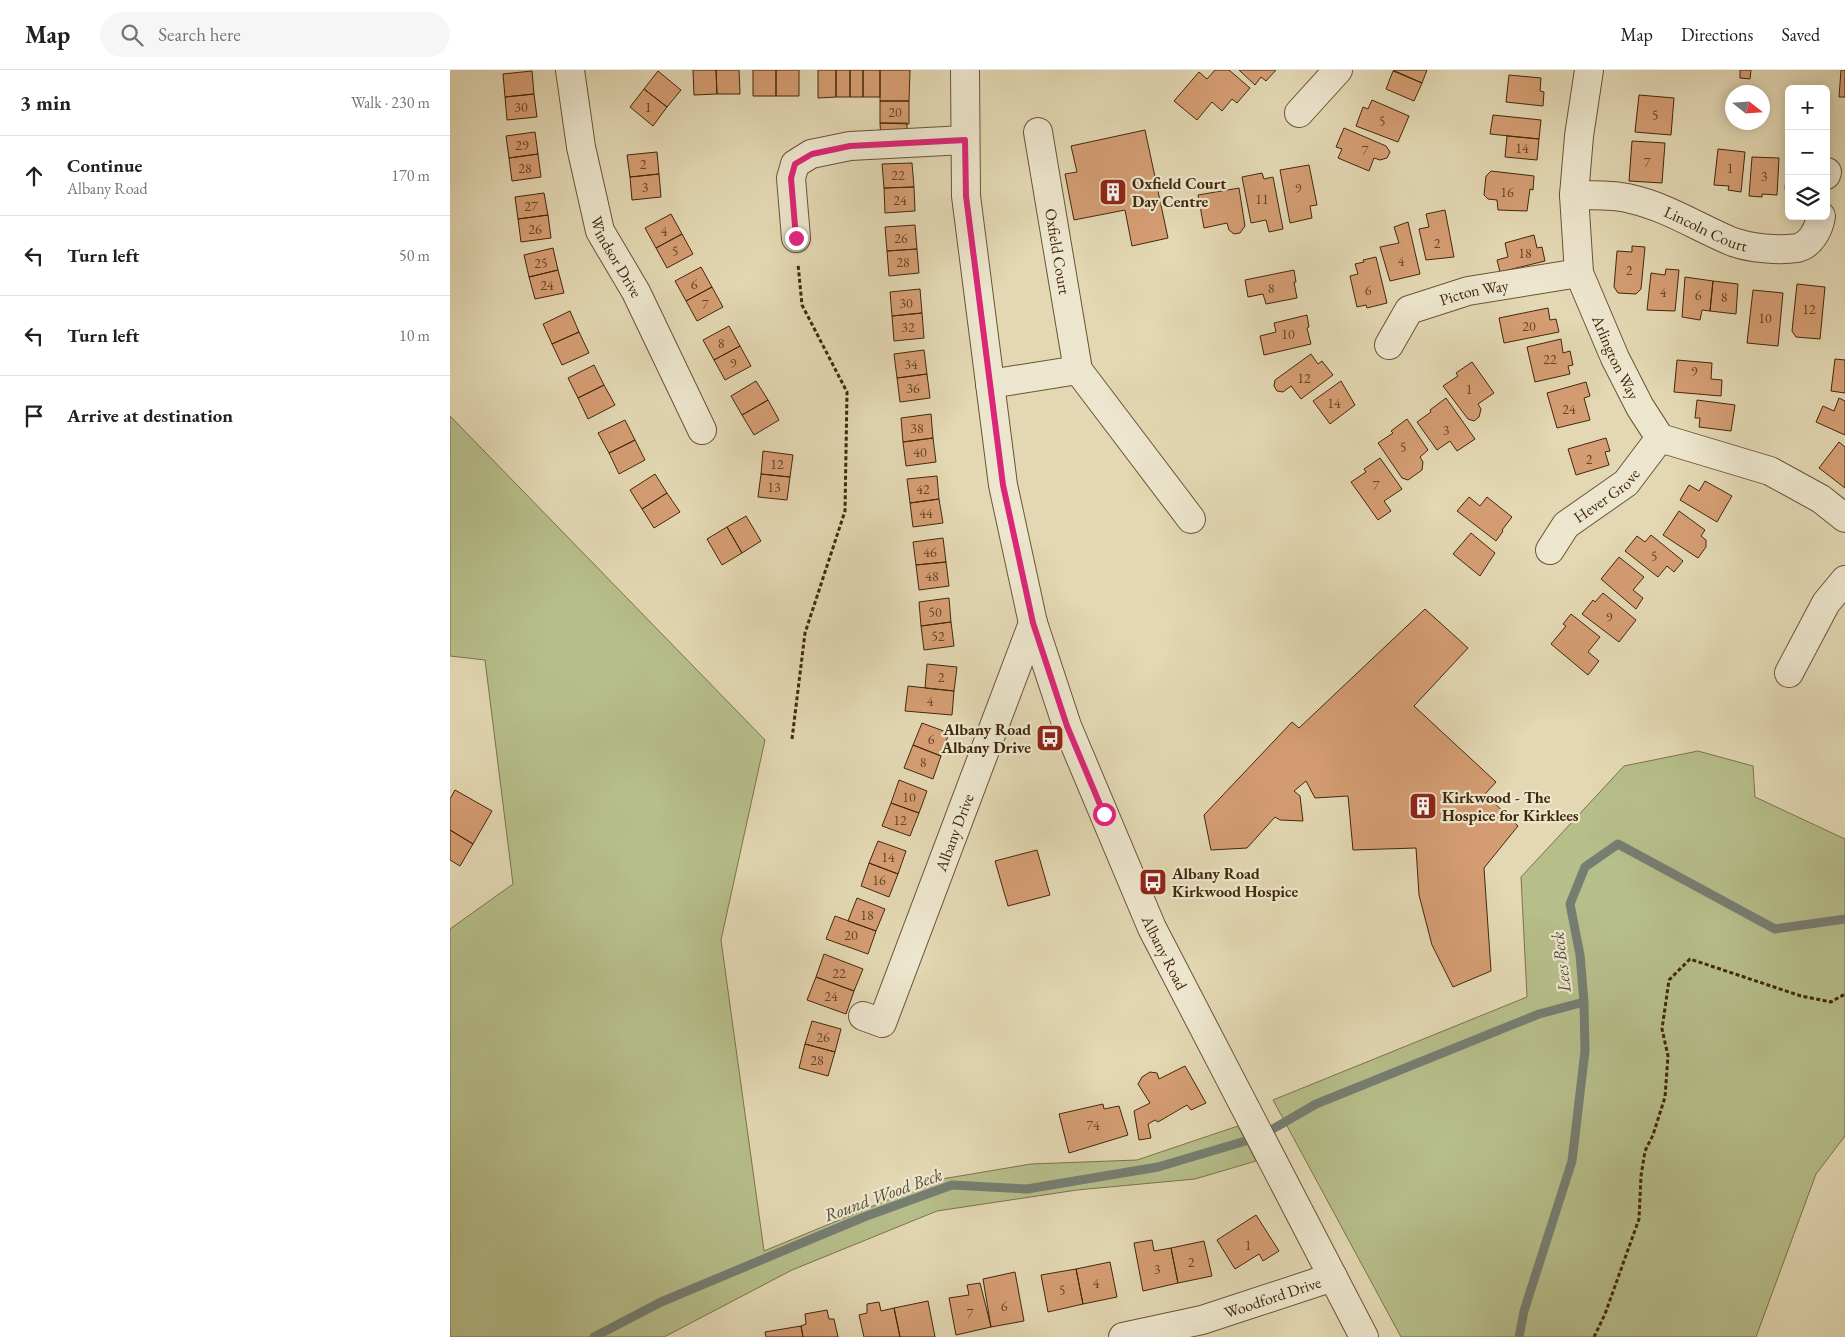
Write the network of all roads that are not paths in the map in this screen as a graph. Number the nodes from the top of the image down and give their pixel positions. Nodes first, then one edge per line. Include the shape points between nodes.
1 (570, 70) edge
2 (965, 70) edge
3 (1338, 70) edge
4 (1589, 70) edge
5 (1299, 113) dead end
6 (1038, 132) dead end
7 (965, 140) junction
8 (1574, 195) junction
9 (1820, 220) edge
10 (796, 238) road end
11 (1579, 274) junction
12 (1389, 345) dead end
13 (1078, 370) junction
14 (990, 384) junction
15 (702, 430) dead end
16 (1660, 438) junction
17 (1845, 518) edge
18 (1191, 519) dead end
19 (1550, 550) dead end
20 (1845, 580) edge
21 (1033, 623) junction
22 (1790, 673) dead end
23 (864, 1016) dead end
24 (1334, 1278) junction
25 (1123, 1337) edge
26 (1364, 1337) edge

1 - 15 street, Windsor Drive via 581,147 600,231 636,292
2 - 7 street, Albany Road
3 - 5 street
4 - 8 street, Arlington Way
6 - 13 street, Oxfield Court
7 - 10 street via 850,146 812,154 795,164 791,178
7 - 14 street, Albany Road via 966,196
8 - 9 street, Lincoln Court via 1630,198 1734,242 1770,249 1799,248 1813,237
8 - 11 street, Arlington Way
11 - 12 street, Picton Way via 1468,291 1409,310
11 - 16 street, Arlington Way via 1615,358
13 - 14 street
13 - 18 street, Oxfield Court
14 - 21 street, Albany Road via 1003,485
16 - 17 street via 1770,471 1821,499
16 - 19 street, Hever Grove via 1626,483 1566,525
20 - 22 street via 1826,603
21 - 23 street, Albany Drive via 882,1023
21 - 24 street, Albany Road via 1067,726 1152,928
24 - 25 street, Woodford Drive via 1202,1320
24 - 26 street, Albany Road

